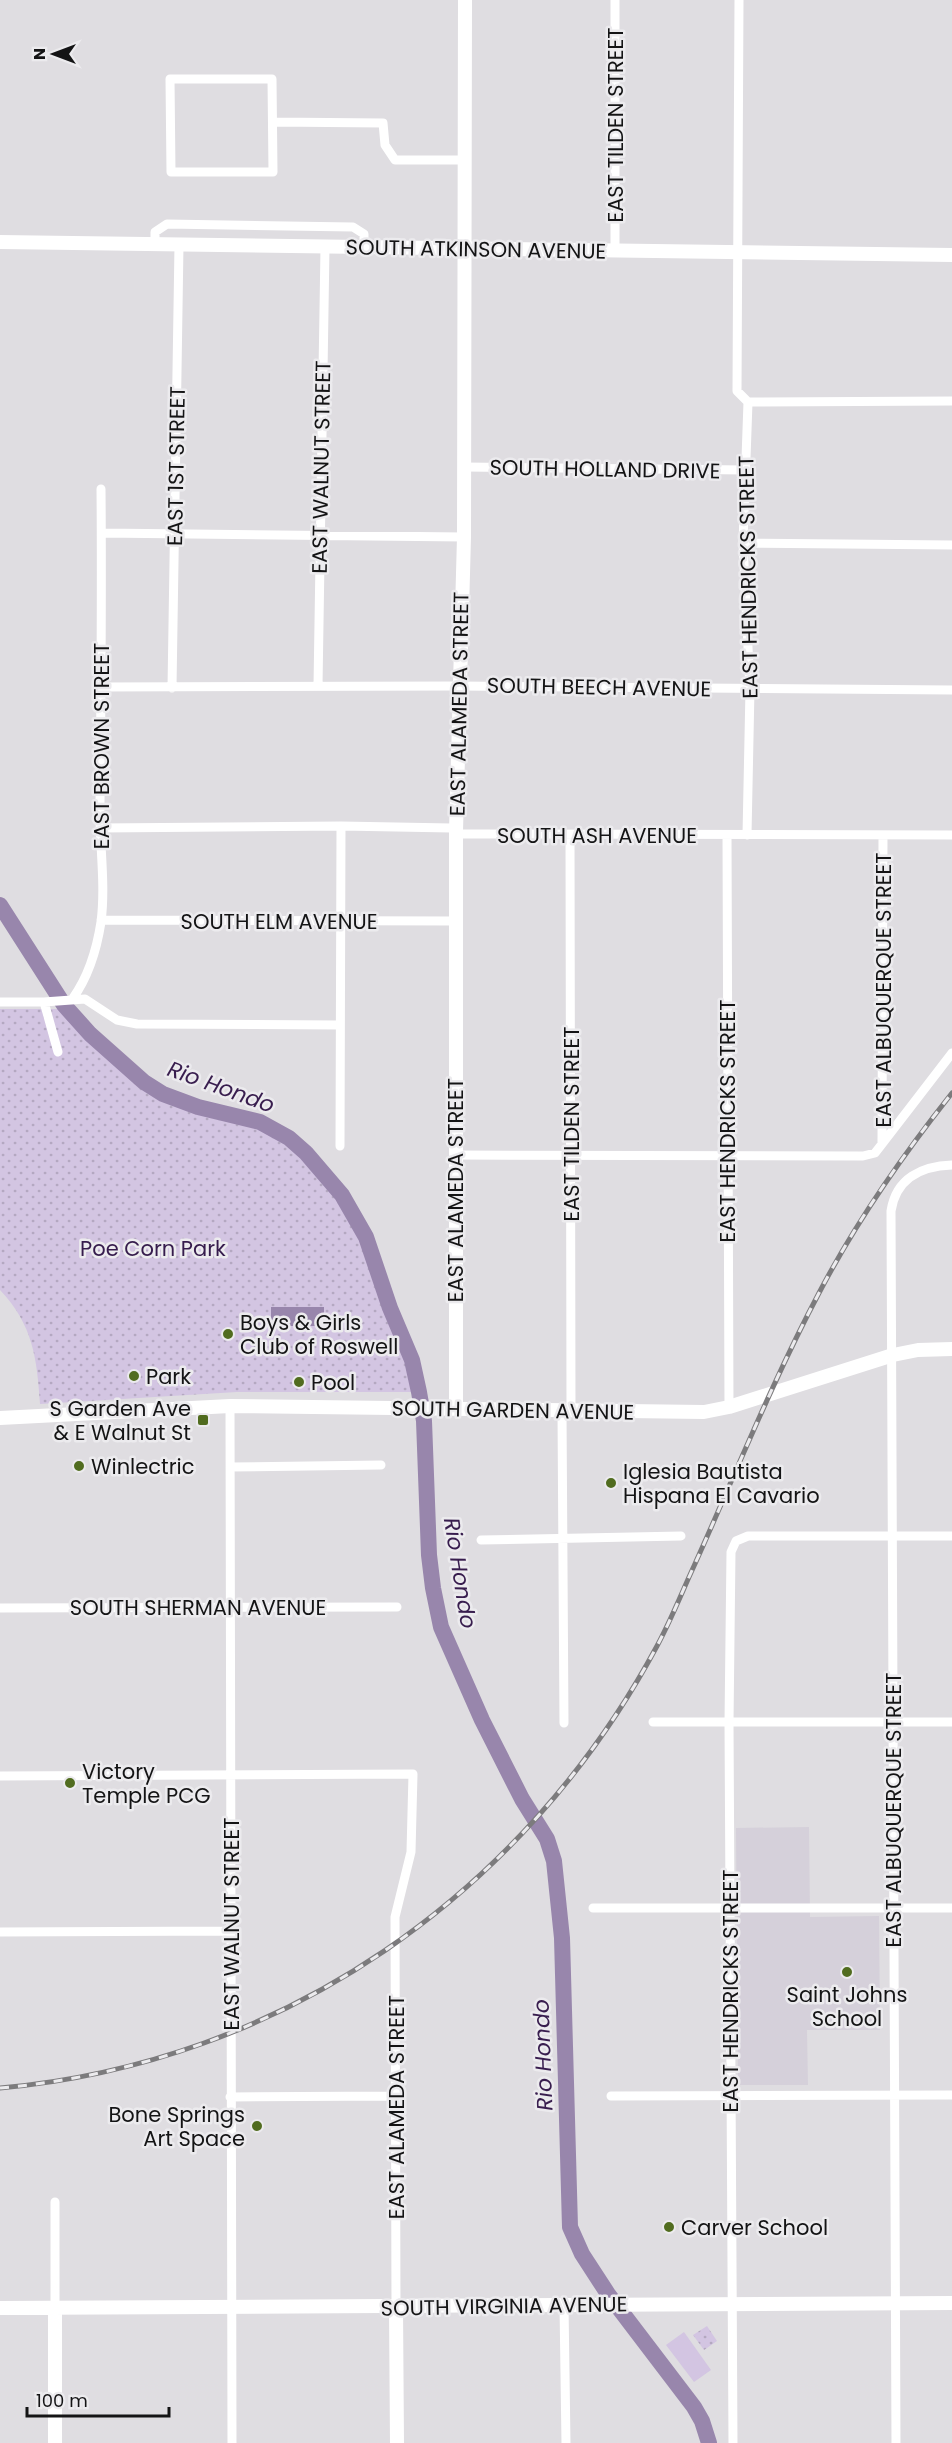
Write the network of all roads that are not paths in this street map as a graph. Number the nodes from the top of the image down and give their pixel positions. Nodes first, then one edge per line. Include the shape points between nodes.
1 (465, 0) edge
2 (615, 0) edge
3 (739, 0) edge
4 (273, 122) junction
5 (465, 160) junction
6 (0, 242) edge
7 (155, 245) junction
8 (179, 245) junction
9 (325, 247) junction
10 (364, 248) junction
11 (466, 249) junction
12 (615, 250) junction
13 (739, 253) junction
14 (952, 255) edge
15 (952, 401) edge
16 (748, 402) junction
17 (464, 467) junction
18 (746, 470) junction
19 (101, 489) dead end
20 (102, 532) junction
21 (175, 534) junction
22 (319, 536) junction
23 (464, 537) junction
24 (743, 543) junction
25 (952, 545) edge
26 (318, 686) junction
27 (460, 686) junction
28 (101, 687) junction
29 (172, 688) junction
30 (750, 689) junction
31 (952, 690) edge
32 (341, 826) junction
33 (100, 828) junction
34 (456, 831) junction
35 (747, 835) junction
36 (883, 835) junction
37 (952, 835) edge
38 (570, 836) junction
39 (727, 836) junction
40 (101, 920) junction
41 (342, 921) junction
42 (456, 921) junction
43 (71, 999) junction
44 (0, 1002) edge
45 (48, 1002) junction
46 (340, 1024) junction
47 (58, 1052) dead end
48 (952, 1053) edge
49 (882, 1144) junction
50 (340, 1146) dead end
51 (455, 1155) junction
52 (727, 1155) junction
53 (571, 1156) junction
54 (952, 1165) edge
55 (952, 1349) edge
56 (892, 1355) junction
57 (230, 1406) junction
58 (456, 1407) junction
59 (729, 1407) junction
60 (567, 1411) junction
61 (0, 1418) edge
62 (381, 1465) dead end
63 (230, 1467) junction
64 (681, 1536) dead end
65 (892, 1536) junction
66 (952, 1536) edge
67 (563, 1538) junction
68 (481, 1540) dead end
69 (230, 1606) junction
70 (397, 1607) dead end
71 (0, 1608) edge
72 (653, 1722) dead end
73 (729, 1722) junction
74 (892, 1722) junction
75 (952, 1722) edge
76 (564, 1724) dead end
77 (231, 1775) junction
78 (0, 1776) edge
79 (593, 1908) dead end
80 (730, 1908) junction
81 (893, 1908) junction
82 (952, 1908) edge
83 (230, 1931) junction
84 (0, 1932) edge
85 (731, 2095) junction
86 (894, 2095) junction
87 (952, 2095) edge
88 (395, 2096) junction
89 (611, 2096) dead end
90 (230, 2097) junction
91 (55, 2202) dead end
92 (895, 2303) junction
93 (952, 2303) edge
94 (732, 2304) junction
95 (564, 2305) junction
96 (0, 2308) edge
97 (55, 2308) junction
98 (231, 2308) junction
99 (396, 2308) junction
100 (55, 2443) edge
101 (232, 2443) edge
102 (397, 2443) edge
103 (566, 2443) edge
104 (733, 2443) edge
105 (896, 2443) edge

1 - 5 street, EAST ALAMEDA STREET
2 - 12 street, EAST TILDEN STREET
3 - 13 street, EAST HENDRICKS STREET
4 - 4 street via 272,79 170,79 171,172 273,172
4 - 5 street via 383,123 385,145 395,160
5 - 11 street, EAST ALAMEDA STREET
6 - 7 street, SOUTH ATKINSON AVENUE
7 - 8 street, SOUTH ATKINSON AVENUE
7 - 10 street via 155,232 167,224 353,227 364,234
8 - 9 street, SOUTH ATKINSON AVENUE
8 - 21 street, EAST 1ST STREET
9 - 10 street, SOUTH ATKINSON AVENUE
9 - 22 street, EAST WALNUT STREET
10 - 11 street, SOUTH ATKINSON AVENUE
11 - 12 street, SOUTH ATKINSON AVENUE
11 - 17 street, EAST ALAMEDA STREET
12 - 13 street, SOUTH ATKINSON AVENUE
13 - 14 street, SOUTH ATKINSON AVENUE
13 - 16 street, EAST HENDRICKS STREET via 737,391
15 - 16 street
16 - 18 street, EAST HENDRICKS STREET
17 - 18 street, SOUTH HOLLAND DRIVE
17 - 23 street, EAST ALAMEDA STREET
18 - 24 street, EAST HENDRICKS STREET
19 - 20 street, EAST BROWN STREET
20 - 21 street
20 - 28 street, EAST BROWN STREET
21 - 22 street
21 - 29 street, EAST 1ST STREET
22 - 23 street
22 - 26 street, EAST WALNUT STREET
23 - 27 street, EAST ALAMEDA STREET
24 - 25 street
24 - 30 street, EAST HENDRICKS STREET
26 - 27 street, SOUTH BEECH AVENUE
26 - 29 street, SOUTH BEECH AVENUE
27 - 30 street, SOUTH BEECH AVENUE
27 - 34 street, EAST ALAMEDA STREET
28 - 29 street, SOUTH BEECH AVENUE
28 - 33 street, EAST BROWN STREET
30 - 31 street, SOUTH BEECH AVENUE
30 - 35 street, EAST HENDRICKS STREET
32 - 33 street, SOUTH ASH AVENUE
32 - 34 street, SOUTH ASH AVENUE
32 - 41 street
33 - 40 street, EAST BROWN STREET
34 - 38 street, SOUTH ASH AVENUE
34 - 42 street, EAST ALAMEDA STREET
35 - 36 street, SOUTH ASH AVENUE
35 - 39 street, SOUTH ASH AVENUE
36 - 37 street, SOUTH ASH AVENUE
36 - 49 street, EAST ALBUQUERQUE STREET
38 - 39 street, SOUTH ASH AVENUE
38 - 53 street, EAST TILDEN STREET
39 - 52 street, EAST HENDRICKS STREET
40 - 41 street, SOUTH ELM AVENUE
40 - 43 street, EAST BROWN STREET via 95,951
41 - 42 street, SOUTH ELM AVENUE
41 - 46 street
42 - 51 street, EAST ALAMEDA STREET
43 - 45 street
43 - 46 street via 85,999 128,1023
44 - 45 street
45 - 47 street
46 - 50 street
48 - 49 street
49 - 52 street via 874,1153 863,1156
51 - 53 street
51 - 58 street, EAST ALAMEDA STREET
52 - 53 street
52 - 59 street, EAST HENDRICKS STREET
53 - 60 street, EAST TILDEN STREET
54 - 56 street, EAST ALBUQUERQUE STREET via 926,1168 906,1181 895,1196 891,1211
55 - 56 street, SOUTH GARDEN AVENUE
56 - 59 street, SOUTH GARDEN AVENUE
56 - 65 street, EAST ALBUQUERQUE STREET
57 - 58 street, SOUTH GARDEN AVENUE
57 - 61 street, SOUTH GARDEN AVENUE
57 - 63 street, EAST WALNUT STREET
58 - 60 street, SOUTH GARDEN AVENUE
59 - 60 street, SOUTH GARDEN AVENUE via 693,1412
60 - 67 street, EAST TILDEN STREET
62 - 63 street
63 - 69 street, EAST WALNUT STREET
64 - 67 street
65 - 66 street
65 - 73 street, EAST HENDRICKS STREET via 765,1535 736,1541 730,1567
65 - 74 street, EAST ALBUQUERQUE STREET
67 - 68 street
67 - 76 street, EAST TILDEN STREET
69 - 70 street, SOUTH SHERMAN AVENUE
69 - 71 street, SOUTH SHERMAN AVENUE
69 - 77 street, EAST WALNUT STREET
72 - 73 street
73 - 74 street
73 - 80 street, EAST HENDRICKS STREET
74 - 75 street
74 - 81 street, EAST ALBUQUERQUE STREET
77 - 78 street
77 - 83 street, EAST WALNUT STREET
77 - 88 street, EAST ALAMEDA STREET via 413,1774 411,1852 395,1917
79 - 80 street
80 - 81 street
80 - 85 street, EAST HENDRICKS STREET
81 - 82 street
81 - 86 street, EAST ALBUQUERQUE STREET
83 - 84 street
83 - 90 street, EAST WALNUT STREET
85 - 86 street
85 - 89 street
85 - 94 street, EAST HENDRICKS STREET
86 - 87 street
86 - 92 street, EAST ALBUQUERQUE STREET
88 - 90 street
88 - 99 street, EAST ALAMEDA STREET
90 - 98 street, EAST WALNUT STREET
91 - 97 street
92 - 93 street, SOUTH VIRGINIA AVENUE
92 - 94 street, SOUTH VIRGINIA AVENUE
92 - 105 street, EAST ALBUQUERQUE STREET
94 - 95 street, SOUTH VIRGINIA AVENUE
94 - 104 street, EAST HENDRICKS STREET
95 - 99 street, SOUTH VIRGINIA AVENUE
95 - 103 street
96 - 97 street, SOUTH VIRGINIA AVENUE
97 - 98 street, SOUTH VIRGINIA AVENUE
97 - 100 street
98 - 99 street, SOUTH VIRGINIA AVENUE
98 - 101 street, EAST WALNUT STREET
99 - 102 street, EAST ALAMEDA STREET

